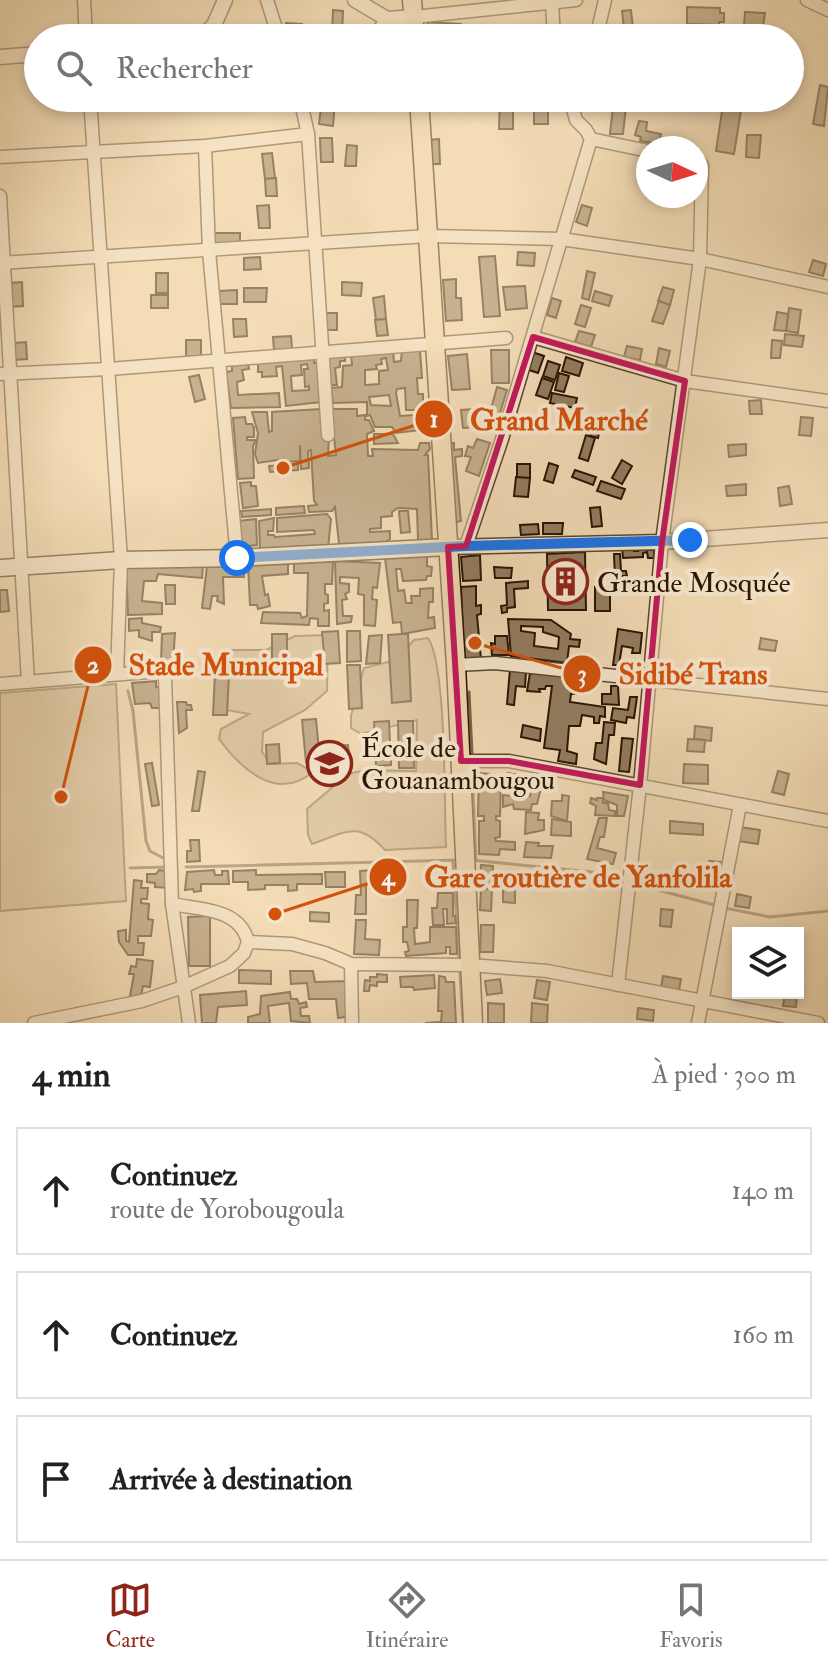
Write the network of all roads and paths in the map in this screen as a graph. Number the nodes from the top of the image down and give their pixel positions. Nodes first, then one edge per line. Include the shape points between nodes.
1 (84, 0) edge
2 (267, 0) edge
3 (355, 0) edge
4 (576, 0) edge
5 (605, 0) edge
6 (807, 0) edge
7 (223, 1) edge
8 (530, 2) edge
9 (552, 2) junction
10 (413, 8) edge
11 (828, 10) edge
12 (387, 19) junction
13 (85, 24) edge
14 (214, 24) edge
15 (275, 24) edge
16 (383, 24) edge
17 (553, 24) edge
18 (599, 24) edge
19 (24, 55) edge
20 (0, 57) edge
21 (91, 112) edge
22 (303, 112) edge
23 (420, 112) edge
24 (574, 112) edge
25 (578, 112) edge
26 (576, 120) junction
27 (308, 134) junction
28 (591, 139) junction
29 (205, 146) junction
30 (636, 148) edge
31 (95, 152) junction
32 (0, 157) edge
33 (0, 196) edge
34 (701, 208) edge
35 (428, 236) junction
36 (561, 239) junction
37 (315, 244) junction
38 (209, 251) junction
39 (101, 258) junction
40 (700, 259) junction
41 (2, 263) edge
42 (828, 287) edge
43 (533, 337) junction
44 (506, 338) dead end
45 (435, 343) junction
46 (323, 352) junction
47 (220, 360) junction
48 (109, 369) junction
49 (5, 373) edge
50 (685, 381) junction
51 (828, 401) edge
52 (328, 435) dead end
53 (828, 530) edge
54 (662, 542) junction
55 (457, 546) junction
56 (237, 558) junction
57 (121, 560) junction
58 (23, 566) junction
59 (0, 568) edge
60 (456, 665) junction
61 (117, 674) junction
62 (651, 679) junction
63 (28, 682) junction
64 (0, 684) edge
65 (828, 699) edge
66 (461, 761) junction
67 (640, 785) junction
68 (740, 805) junction
69 (828, 821) edge
70 (172, 904) junction
71 (248, 942) junction
72 (351, 964) junction
73 (470, 965) junction
74 (618, 985) junction
75 (183, 987) junction
76 (701, 1002) junction
77 (34, 1023) edge
78 (189, 1023) edge
79 (352, 1023) edge
80 (473, 1023) edge
81 (698, 1023) edge
82 (818, 1023) edge

1 - 13 street
2 - 15 street
3 - 12 street
4 - 9 street
5 - 18 street
6 - 11 street
7 - 14 street
8 - 9 street
8 - 10 street
9 - 17 street
10 - 12 street
12 - 16 street
19 - 20 street
21 - 31 street
22 - 27 street
23 - 35 main road
24 - 26 street
25 - 26 street
26 - 28 street
27 - 29 street
27 - 37 street
28 - 30 street
28 - 36 street
29 - 31 street
29 - 38 street
31 - 32 street
31 - 39 street
33 - 41 street
34 - 40 street
35 - 36 street
35 - 37 street
35 - 45 main road
36 - 40 street
36 - 43 street
37 - 38 street
37 - 46 street
38 - 39 street
38 - 47 street
39 - 41 street
39 - 48 street
40 - 42 street
40 - 50 street
41 - 49 street
43 - 50 street
43 - 55 street
44 - 45 street
45 - 46 street
45 - 55 main road
46 - 47 street
46 - 52 street
47 - 48 street
47 - 56 street
48 - 49 street
48 - 57 street
49 - 58 street
50 - 51 street
50 - 54 street
53 - 54 street
54 - 55 street
54 - 62 street
55 - 56 main road
55 - 60 main road
56 - 57 main road
57 - 58 main road
57 - 61 street
58 - 59 main road
58 - 63 street
60 - 62 street via 495,663
60 - 66 main road
61 - 63 street
61 - 70 street via 160,671 165,676
62 - 65 street
62 - 67 street
63 - 64 street
66 - 67 street via 509,761
66 - 73 main road
67 - 68 street
67 - 74 street
68 - 69 street
68 - 76 street
70 - 71 street via 228,915 240,923
70 - 75 street
71 - 72 street via 292,944
71 - 75 street via 230,966
72 - 73 street
72 - 79 street
73 - 74 street via 547,971
73 - 80 main road
74 - 76 street
75 - 77 street
75 - 78 street
76 - 81 street
76 - 82 street

